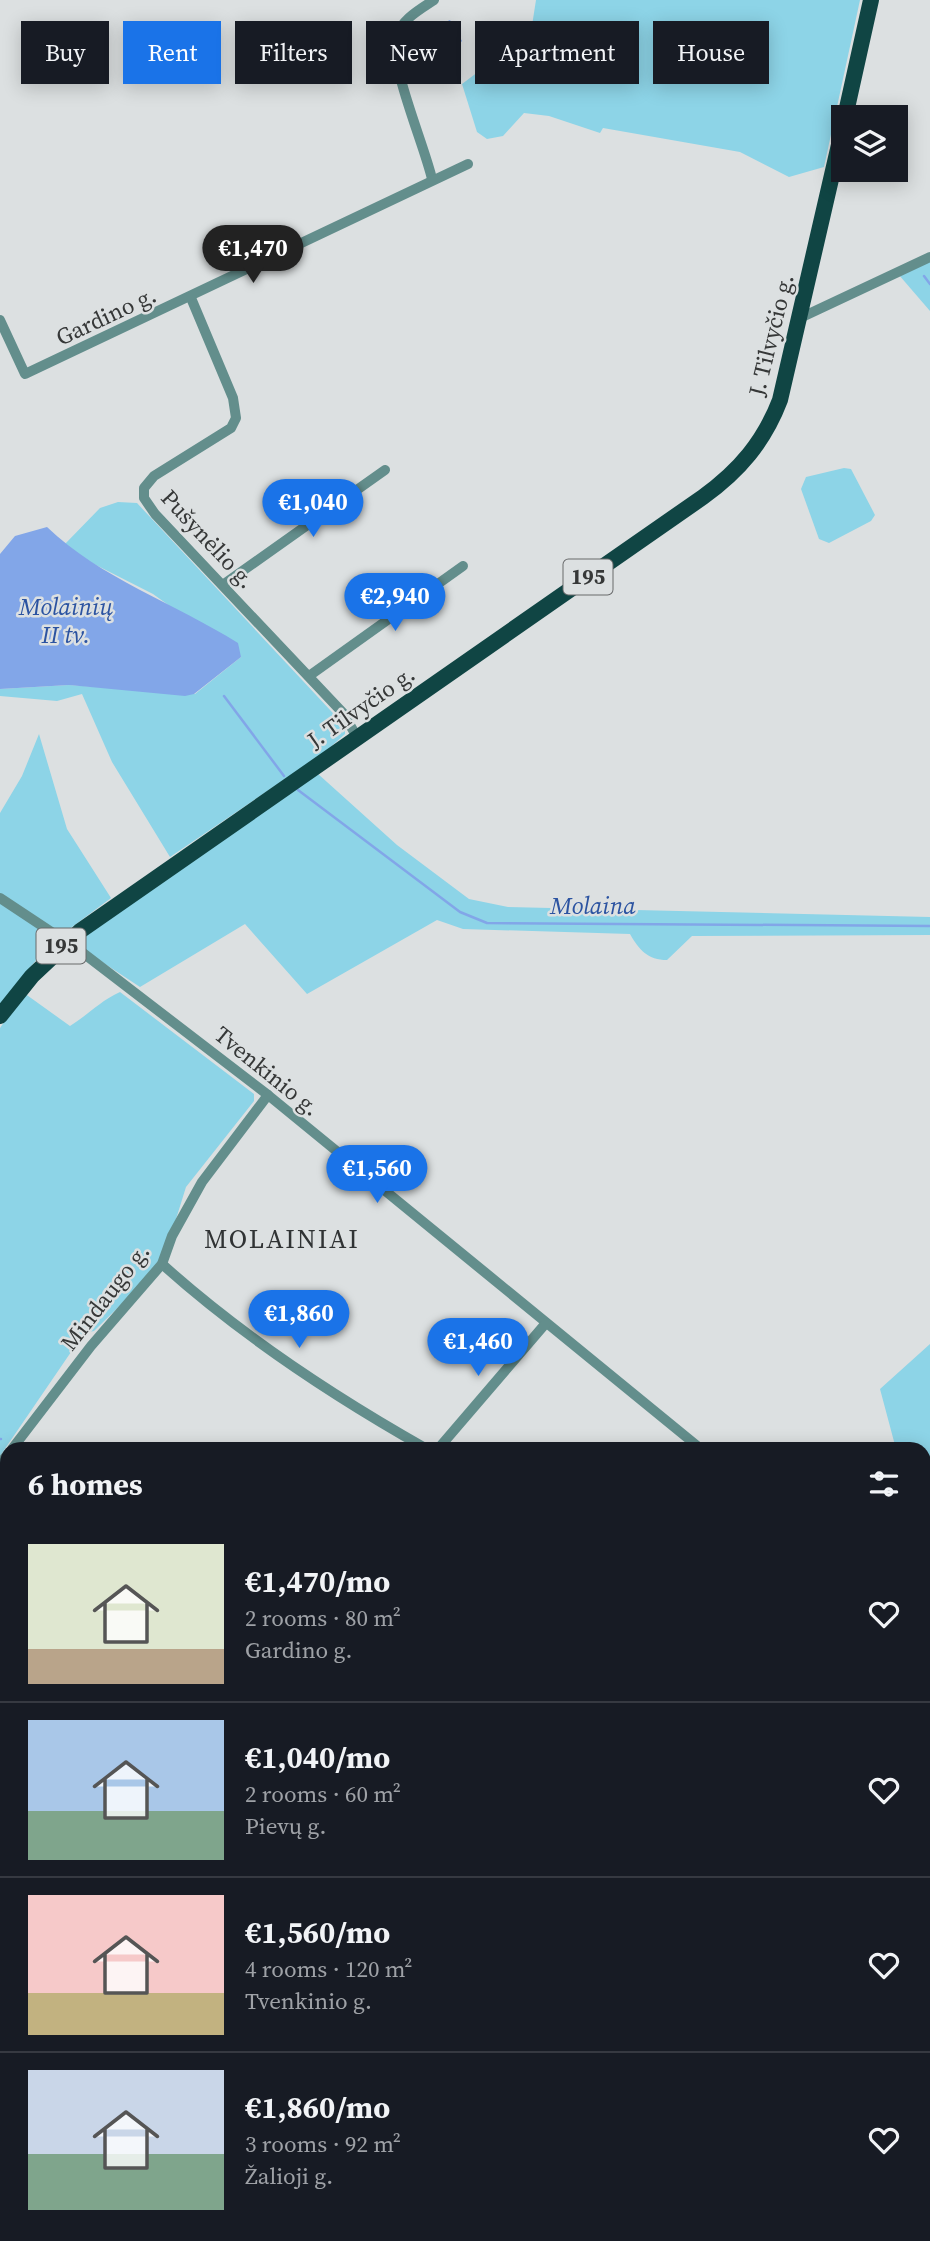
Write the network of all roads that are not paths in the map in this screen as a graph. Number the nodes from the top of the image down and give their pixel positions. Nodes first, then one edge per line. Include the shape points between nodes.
1 (434, 0) edge
2 (870, 0) edge
3 (848, 105) edge
4 (468, 164) dead end
5 (432, 179) junction
6 (831, 181) edge
7 (930, 257) edge
8 (191, 298) junction
9 (800, 318) junction
10 (0, 320) edge
11 (385, 470) dead end
12 (463, 566) dead end
13 (224, 584) junction
14 (309, 676) junction
15 (357, 737) junction
16 (0, 898) edge
17 (65, 943) junction
18 (0, 1016) edge
19 (268, 1095) junction
20 (162, 1264) junction
21 (546, 1323) junction
22 (17, 1442) edge
23 (414, 1442) edge
24 (444, 1442) edge
25 (692, 1442) edge

1 - 5 street via 402,26 395,49
2 - 3 main road
4 - 5 street, Gardino g.
5 - 8 street, Gardino g.
6 - 9 main road, J. Tilvyčio g. / 195
7 - 9 street
8 - 10 street, Gardino g. via 25,374
8 - 13 street, Pušynėlio g. via 233,398 236,418 231,428 146,482 143,492 155,514
9 - 15 main road, J. Tilvyčio g. / 195 via 774,416 749,457 726,481
11 - 13 street
12 - 14 street
13 - 14 street, Pušynėlio g.
14 - 15 street, Pušynėlio g. via 343,713
15 - 17 main road, J. Tilvyčio g. / 195
16 - 17 street, Tvenkinio g.
17 - 18 main road, J. Tilvyčio g. / 195
17 - 19 street, Tvenkinio g.
19 - 20 street, Mindaugo g. via 202,1182
19 - 21 street, Tvenkinio g.
20 - 22 street, Mindaugo g.
20 - 23 street via 194,1293 341,1400
21 - 24 street
21 - 25 street, Tvenkinio g.

